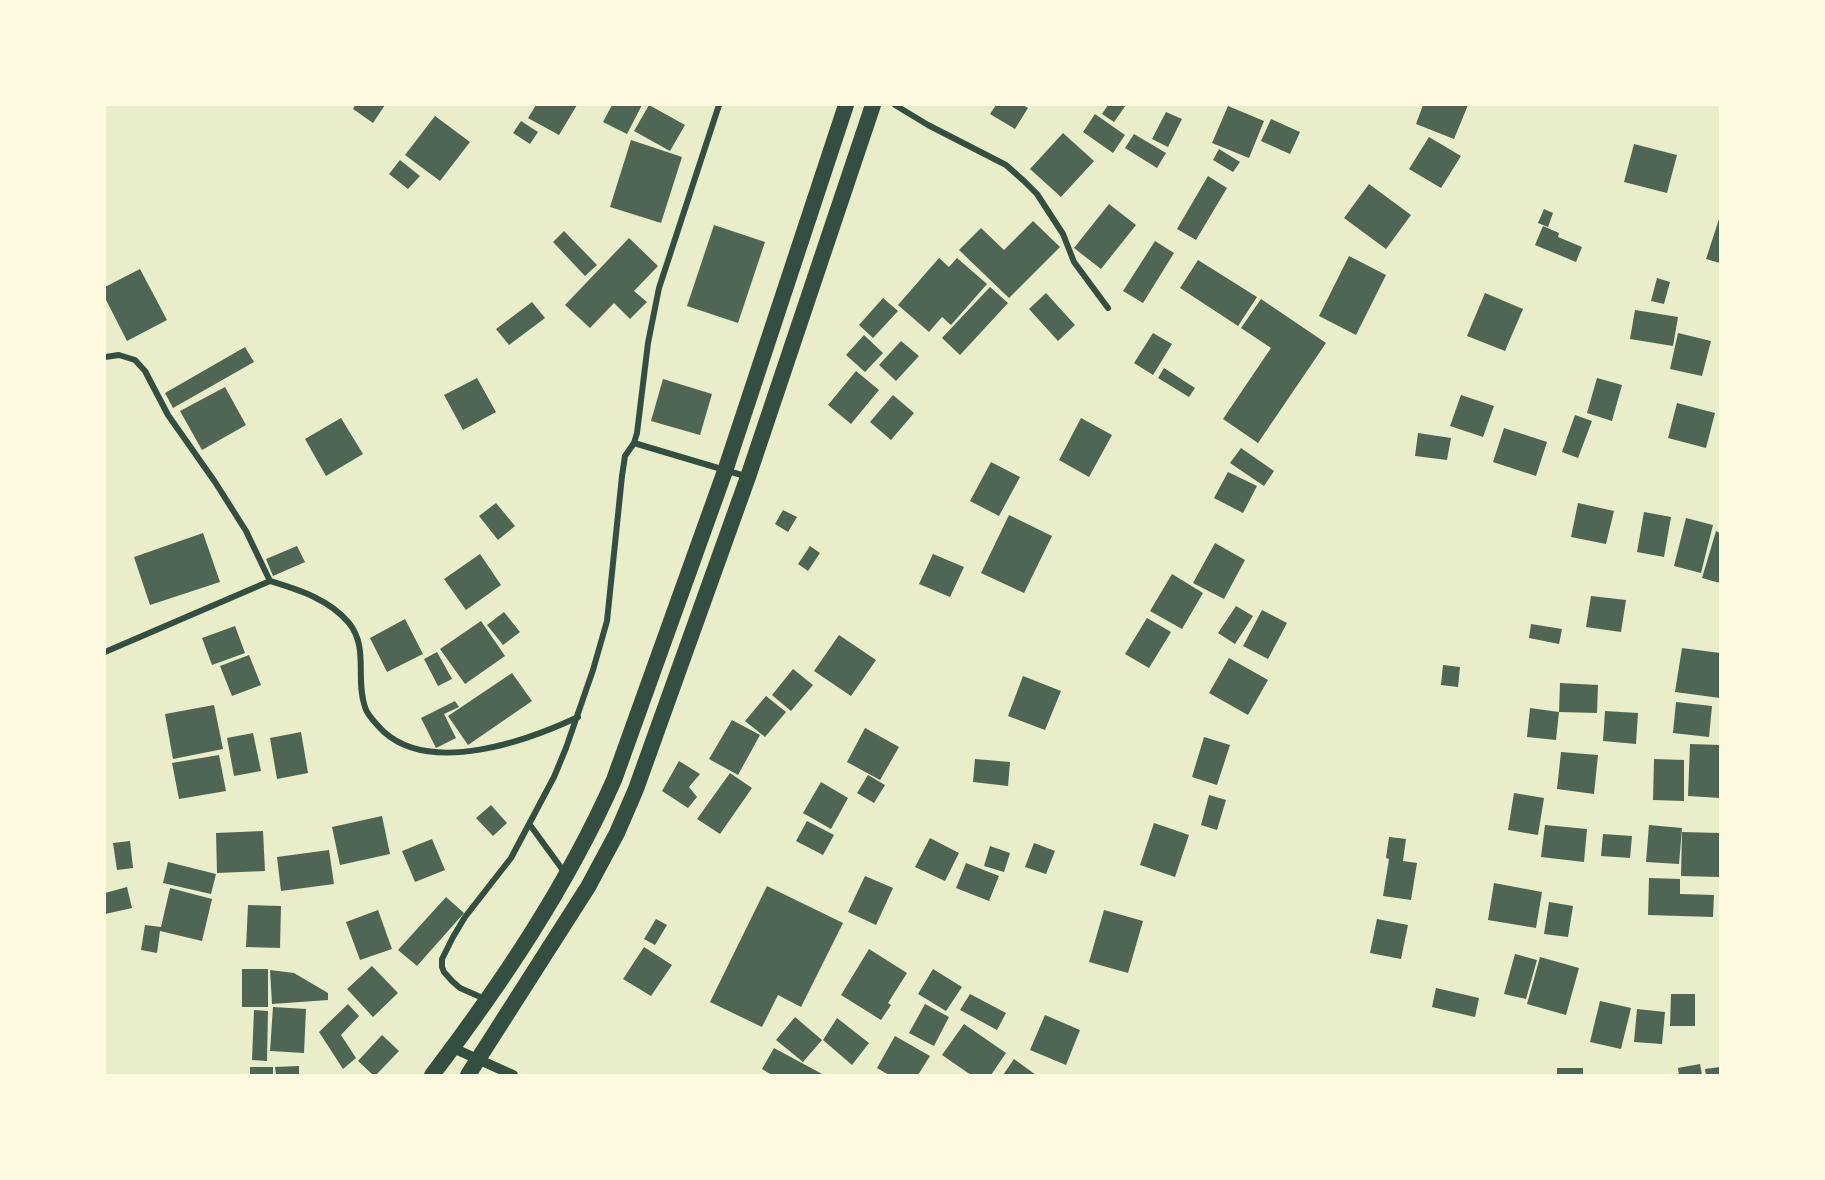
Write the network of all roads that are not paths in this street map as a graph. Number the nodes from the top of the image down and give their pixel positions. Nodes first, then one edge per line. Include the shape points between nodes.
1 (719, 105) edge
2 (846, 105) edge
3 (873, 105) edge
4 (895, 105) edge
5 (1108, 308) dead end
6 (105, 357) edge
7 (634, 443) junction
8 (725, 471) junction
9 (748, 477) junction
10 (270, 581) junction
11 (105, 652) edge
12 (578, 717) junction
13 (530, 825) junction
14 (567, 875) junction
15 (488, 1000) junction
16 (453, 1048) junction
17 (478, 1060) junction
18 (432, 1075) edge
19 (468, 1075) edge
20 (513, 1075) edge

1 - 7 street via 659,288
2 - 8 highway
3 - 9 highway
4 - 5 street via 1006,165 1024,181 1037,194 1063,234 1074,262
6 - 10 street via 119,355 135,360 145,371 173,424 246,531
7 - 8 street
7 - 12 street via 626,456 622,476 606,621
8 - 9 street
8 - 14 highway via 614,780
9 - 17 highway via 617,833 570,917
10 - 11 street
10 - 12 street via 308,593 350,624 360,643 365,708 379,727 408,747 445,752 492,747
12 - 13 street
13 - 14 street
13 - 15 street via 511,858 465,918 442,959 444,972 452,981
14 - 15 highway
15 - 16 highway
16 - 17 street
16 - 18 highway
17 - 19 highway
17 - 20 street

